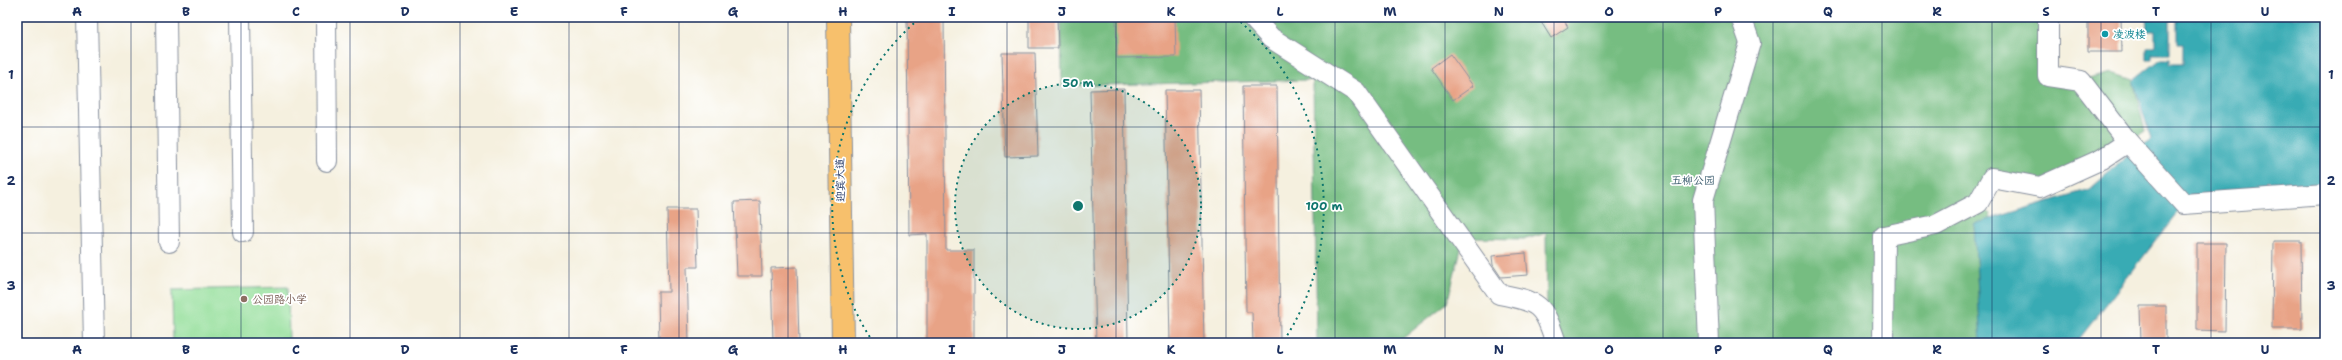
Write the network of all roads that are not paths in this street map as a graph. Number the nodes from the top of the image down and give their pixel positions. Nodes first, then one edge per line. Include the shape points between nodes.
1 (87, 17) edge
2 (166, 17) edge
3 (240, 17) edge
4 (326, 17) edge
5 (838, 17) edge
6 (851, 17) edge
7 (1252, 17) edge
8 (1741, 17) edge
9 (2048, 17) edge
10 (2128, 142) junction
11 (327, 161) dead end
12 (2325, 194) edge
13 (243, 232) dead end
14 (169, 242) dead end
15 (94, 343) edge
16 (843, 343) edge
17 (855, 343) edge
18 (1556, 343) edge
19 (1709, 343) edge
20 (1883, 343) edge

1 - 15 street
2 - 14 street
3 - 13 street
4 - 11 street
5 - 16 main road, 迎宾大道
6 - 17 main road, 迎宾大道
7 - 18 street via 1271,38 1356,92 1499,294 1530,301 1547,317
8 - 19 street via 1750,43 1703,200
9 - 10 street via 2048,76 2081,81
10 - 12 street via 2184,204
10 - 20 street via 2102,159 2040,187 1992,178 1978,203 1936,225 1884,236

